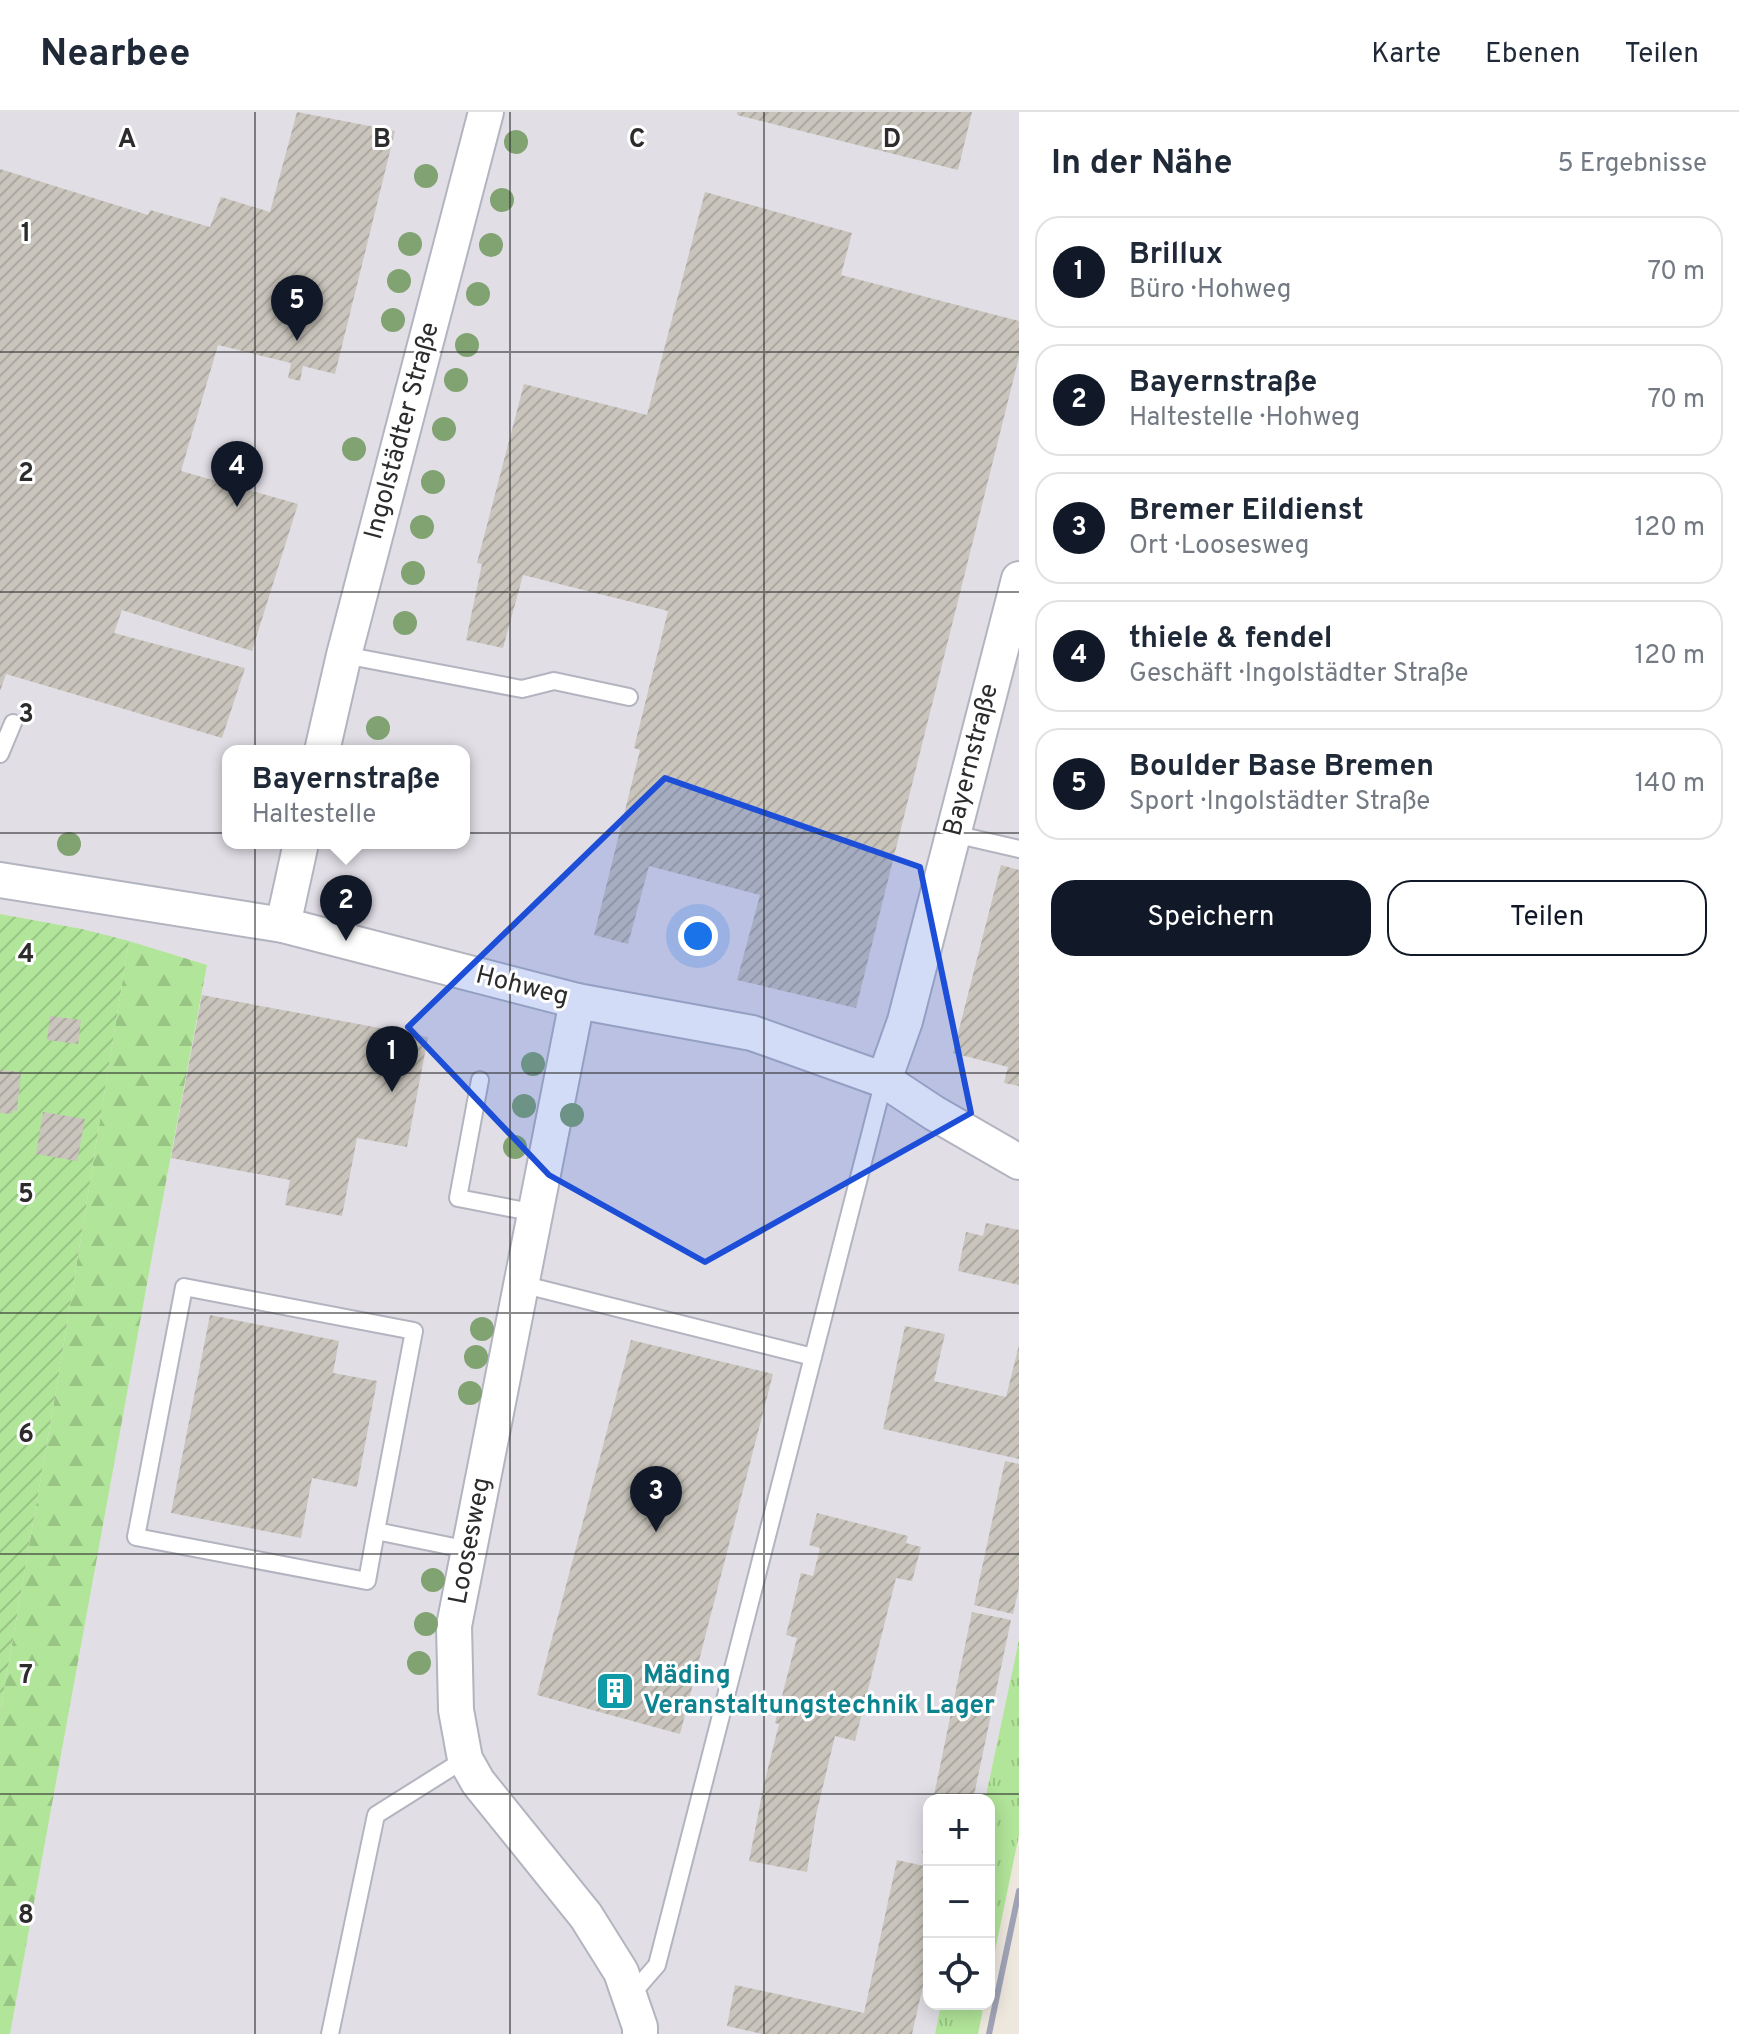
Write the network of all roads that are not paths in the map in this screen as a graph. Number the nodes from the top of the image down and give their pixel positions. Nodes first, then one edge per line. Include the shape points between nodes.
1 (486, 112) edge
2 (1019, 579) edge
3 (344, 655) junction
4 (629, 697) dead end
5 (13, 723) dead end
6 (323, 745) edge
7 (0, 754) edge
8 (954, 834) junction
9 (300, 849) edge
10 (1019, 849) edge
11 (0, 880) edge
12 (283, 925) junction
13 (577, 1001) junction
14 (480, 1080) dead end
15 (884, 1080) junction
16 (1019, 1162) edge
17 (536, 1213) junction
18 (521, 1284) junction
19 (813, 1357) junction
20 (376, 1531) junction
21 (469, 1550) junction
22 (465, 1759) junction
23 (630, 1996) junction
24 (330, 2034) edge
25 (640, 2034) edge

1 - 3 street, Ingolstädter Straße
2 - 8 street, Bayernstraße
3 - 4 lane via 522,689 554,681
3 - 6 street, Ingolstädter Straße
5 - 7 lane
8 - 10 lane
8 - 15 street, Bayernstraße via 905,1021
9 - 12 street
11 - 12 street, Hohweg
12 - 13 street, Hohweg
13 - 15 street, Hohweg via 752,1033
13 - 17 street, Loosesweg
14 - 17 lane via 458,1198
15 - 16 street, Hohweg
15 - 19 lane
17 - 18 street, Loosesweg
18 - 19 lane
18 - 21 street, Loosesweg
19 - 23 lane via 657,1965
20 - 20 lane via 367,1581 136,1537 184,1287 414,1331
20 - 21 lane
21 - 22 street, Loosesweg via 454,1626 456,1710
22 - 23 street, Loosesweg via 586,1916
22 - 24 lane via 376,1815
23 - 25 street, Loosesweg

